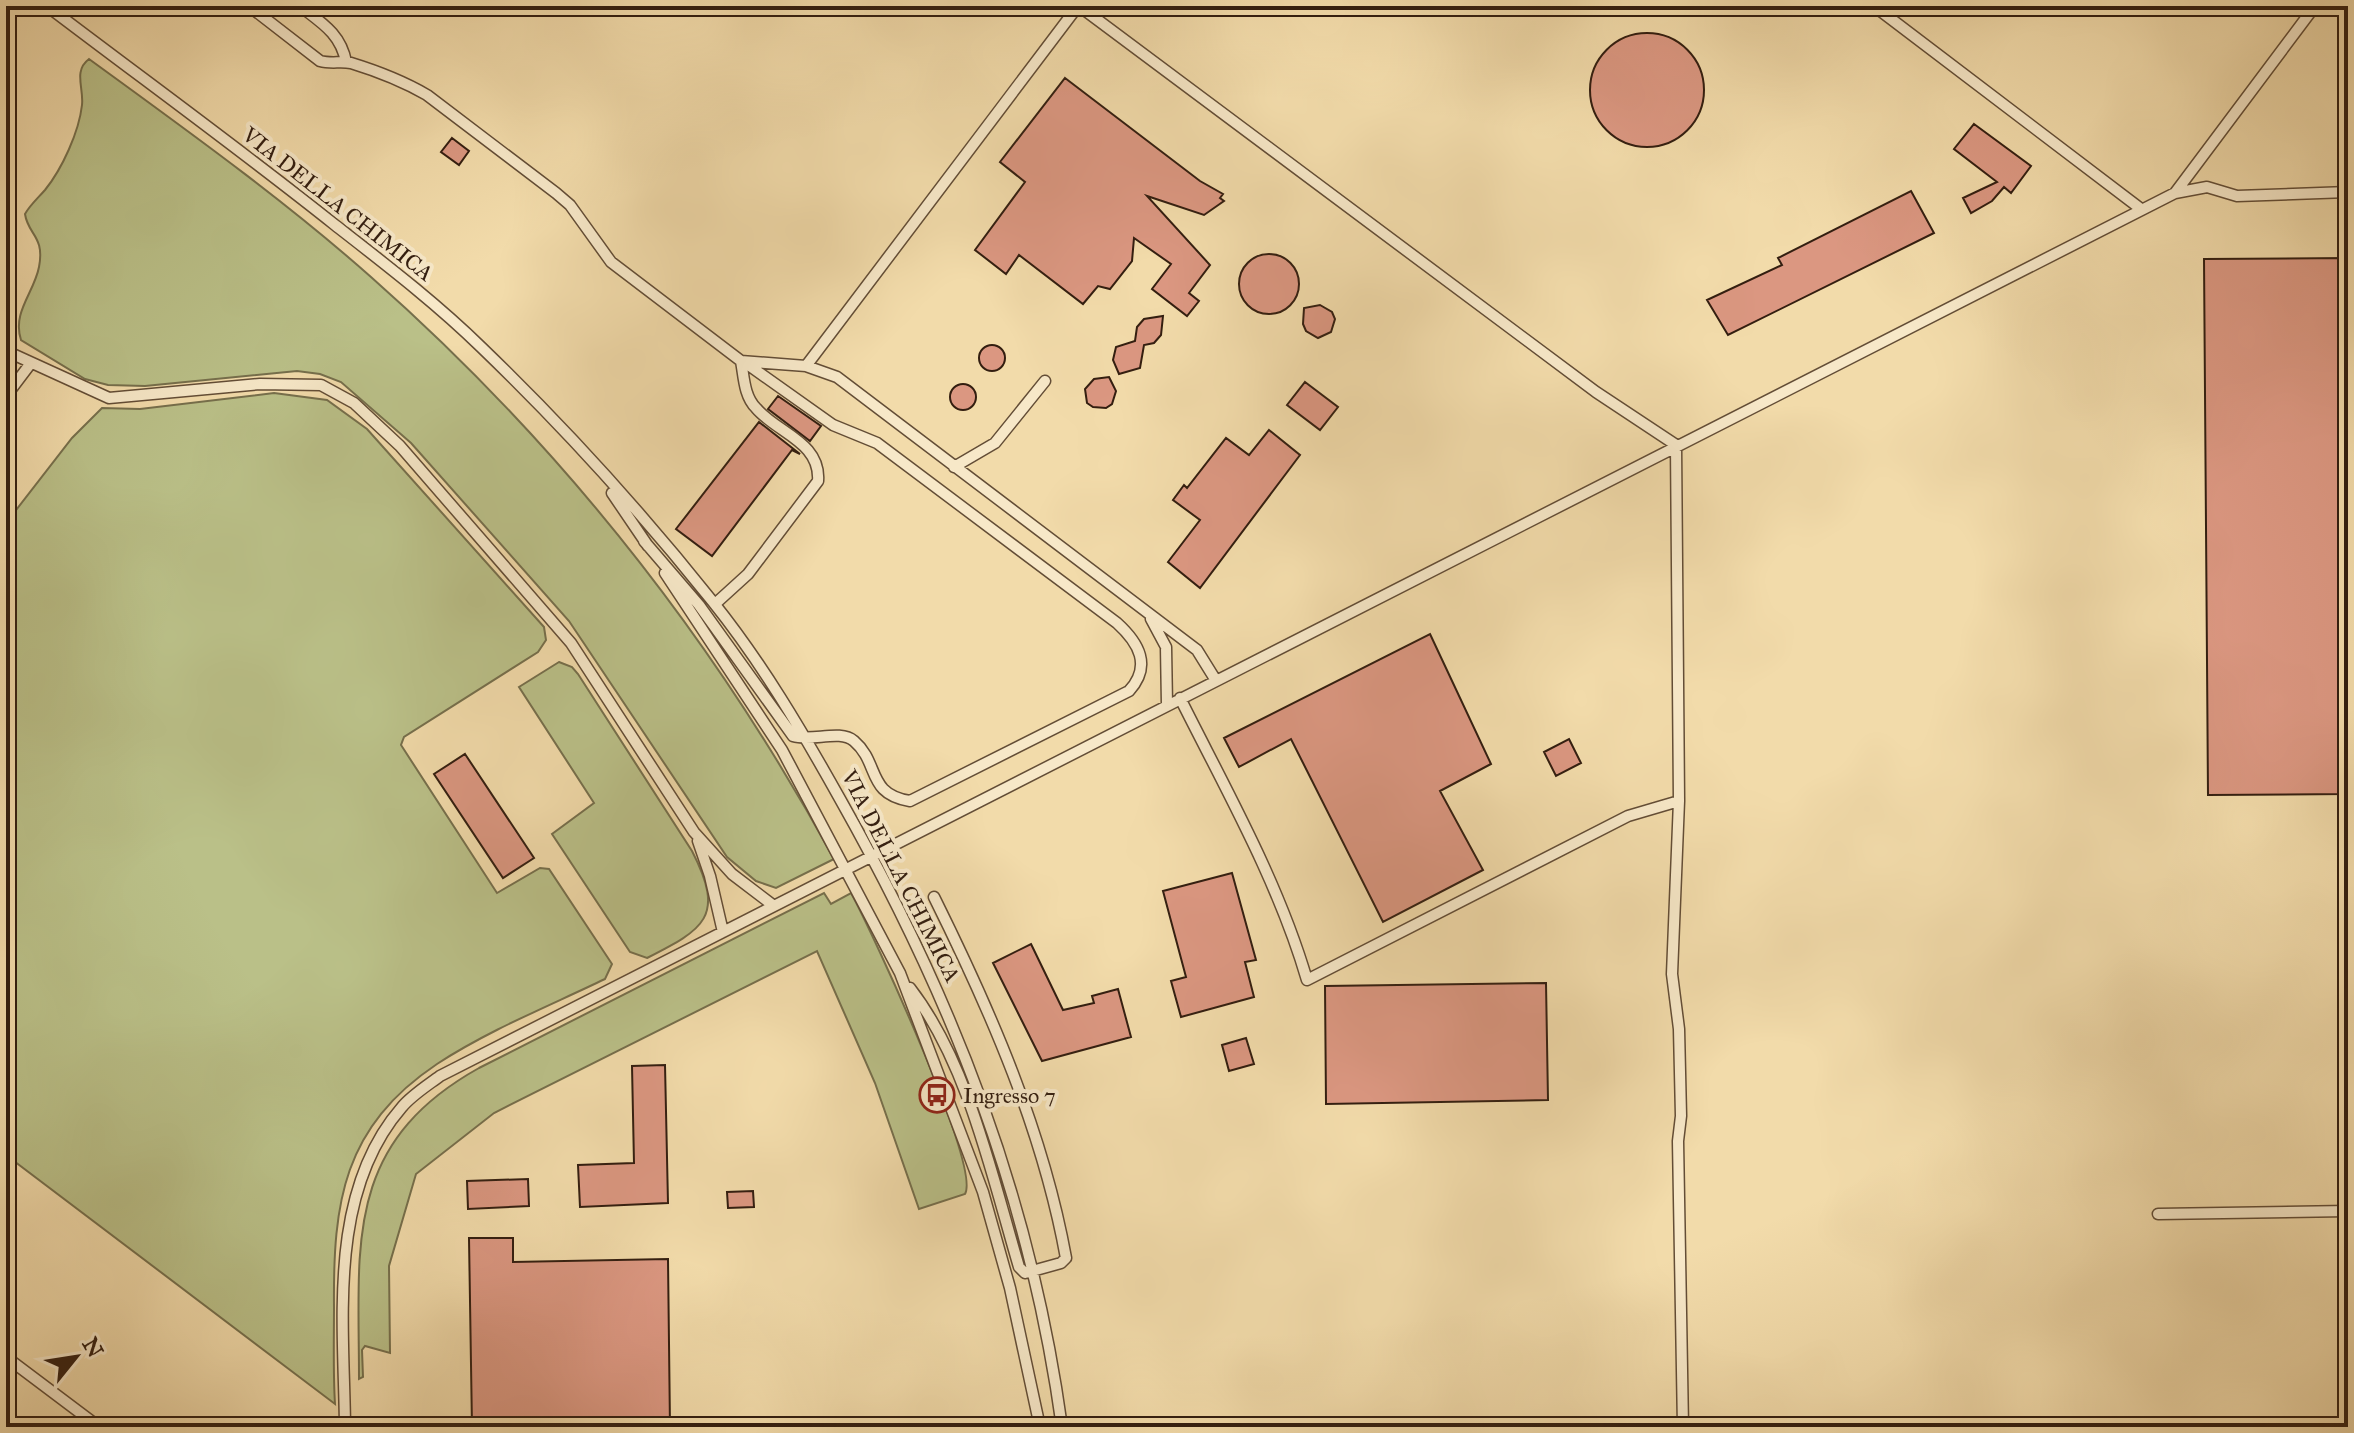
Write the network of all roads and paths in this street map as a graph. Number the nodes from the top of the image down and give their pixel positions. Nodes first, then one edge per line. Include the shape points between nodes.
1 (47, 6) edge
2 (249, 6) edge
3 (300, 6) edge
4 (1079, 6) edge
5 (1874, 6) edge
6 (2315, 6) edge
7 (346, 62) junction
8 (2348, 192) edge
9 (2175, 193) junction
10 (2141, 209) junction
11 (6, 351) edge
12 (741, 361) junction
13 (31, 363) junction
14 (806, 366) junction
15 (1045, 381) dead end
16 (6, 396) edge
17 (1676, 445) junction
18 (586, 455) junction
19 (954, 467) junction
20 (644, 541) junction
21 (715, 604) junction
22 (1146, 611) junction
23 (1215, 679) junction
24 (1180, 698) junction
25 (1167, 705) junction
26 (807, 739) junction
27 (1679, 801) junction
28 (694, 832) junction
29 (872, 855) junction
30 (846, 869) junction
31 (934, 897) dead end
32 (774, 906) junction
33 (723, 932) junction
34 (900, 973) junction
35 (2348, 1211) edge
36 (2158, 1214) dead end
37 (1035, 1270) junction
38 (6, 1357) edge
39 (99, 1427) edge
40 (345, 1427) edge
41 (1040, 1427) edge
42 (1062, 1427) edge
43 (1683, 1427) edge

1 - 18 lane, VIA DELLA CHIMICA via 385,264 479,345
2 - 7 lane via 320,61
3 - 7 lane via 335,33
4 - 14 lane
4 - 17 lane via 1596,392
5 - 10 lane
6 - 9 lane
7 - 12 lane via 408,84 444,108 570,205 611,262
8 - 9 lane via 2237,196 2207,187
9 - 10 lane
10 - 17 lane
11 - 13 lane
12 - 14 lane
12 - 21 lane via 751,402 812,452 818,481 748,574
12 - 26 lane via 833,425 890,452 1117,623 1134,639 1142,661 1142,672 1129,691 910,801 889,796 880,787 854,741 841,735
13 - 16 lane
13 - 28 lane via 109,398 260,384 321,385 347,397 400,446 571,643
14 - 19 lane via 837,377
15 - 19 lane via 995,443
17 - 23 lane
17 - 27 lane
18 - 20 lane, VIA DELLA CHIMICA
18 - 21 lane, VIA DELLA CHIMICA
19 - 22 lane
20 - 26 lane via 699,605 793,736
20 - 30 lane, VIA DELLA CHIMICA via 763,718
21 - 26 lane, VIA DELLA CHIMICA
22 - 23 lane via 1197,650
22 - 25 lane via 1166,647
23 - 24 lane
24 - 25 lane
24 - 27 lane via 1265,868 1292,928 1307,980 1628,816
25 - 29 lane
26 - 29 lane, VIA DELLA CHIMICA
27 - 43 lane via 1672,974 1679,1029
28 - 32 lane via 732,874
28 - 33 lane
29 - 30 lane
29 - 37 lane, VIA DELLA CHIMICA via 946,1010 1001,1153
30 - 32 lane
30 - 34 lane, VIA DELLA CHIMICA
31 - 37 lane via 1005,1049 1049,1181 1066,1258
32 - 33 lane
33 - 40 lane via 474,1057 402,1106 357,1188 345,1249
34 - 37 lane via 942,1036 1019,1267 1025,1273
34 - 41 lane, VIA DELLA CHIMICA via 983,1192
35 - 36 lane
37 - 42 lane, VIA DELLA CHIMICA
38 - 39 lane

